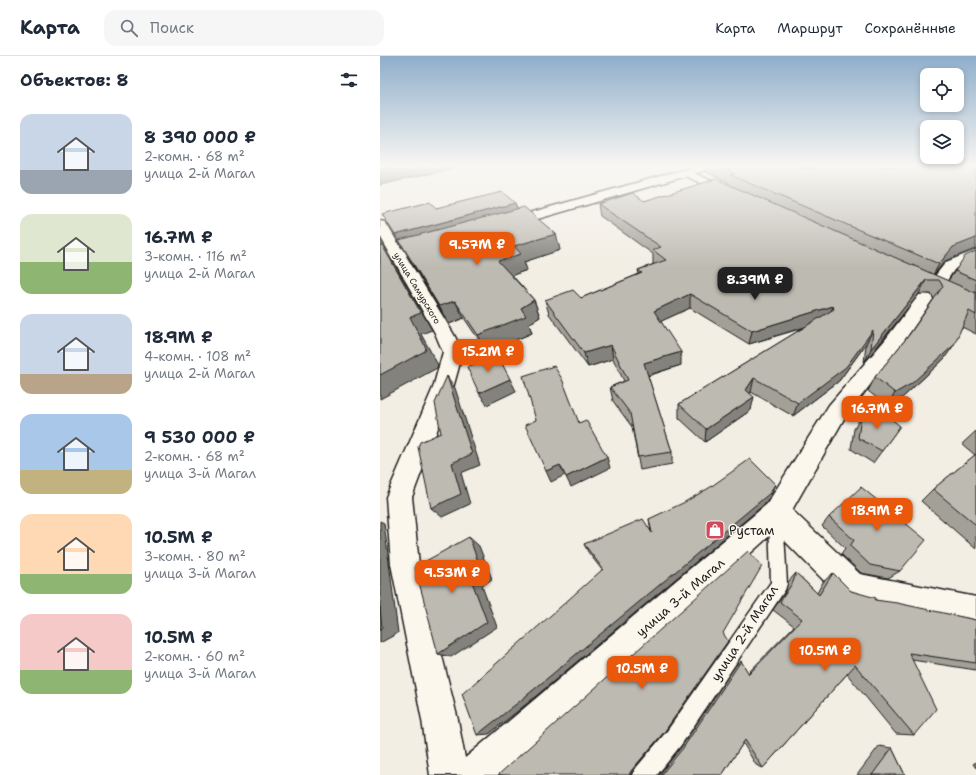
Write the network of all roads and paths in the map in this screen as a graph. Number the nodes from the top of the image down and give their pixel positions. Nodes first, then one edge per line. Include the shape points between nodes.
1 (590, 201) edge
2 (380, 225) edge
3 (496, 227) edge
4 (443, 242) edge
5 (976, 254) edge
6 (397, 255) junction
7 (380, 259) edge
8 (776, 513) junction
9 (976, 613) edge
10 (449, 775) edge
11 (474, 775) edge
12 (643, 775) edge

1 - 3 street
2 - 6 street, улица Самурского
4 - 6 street
5 - 8 street via 951,265 892,344 837,411
6 - 7 street
6 - 10 street, улица Самурского via 453,352 443,388 399,497 405,564 440,720
8 - 9 street via 852,587
8 - 11 street, улица 3-й Магал
8 - 12 lane, улица 2-й Магал via 778,584 674,738

